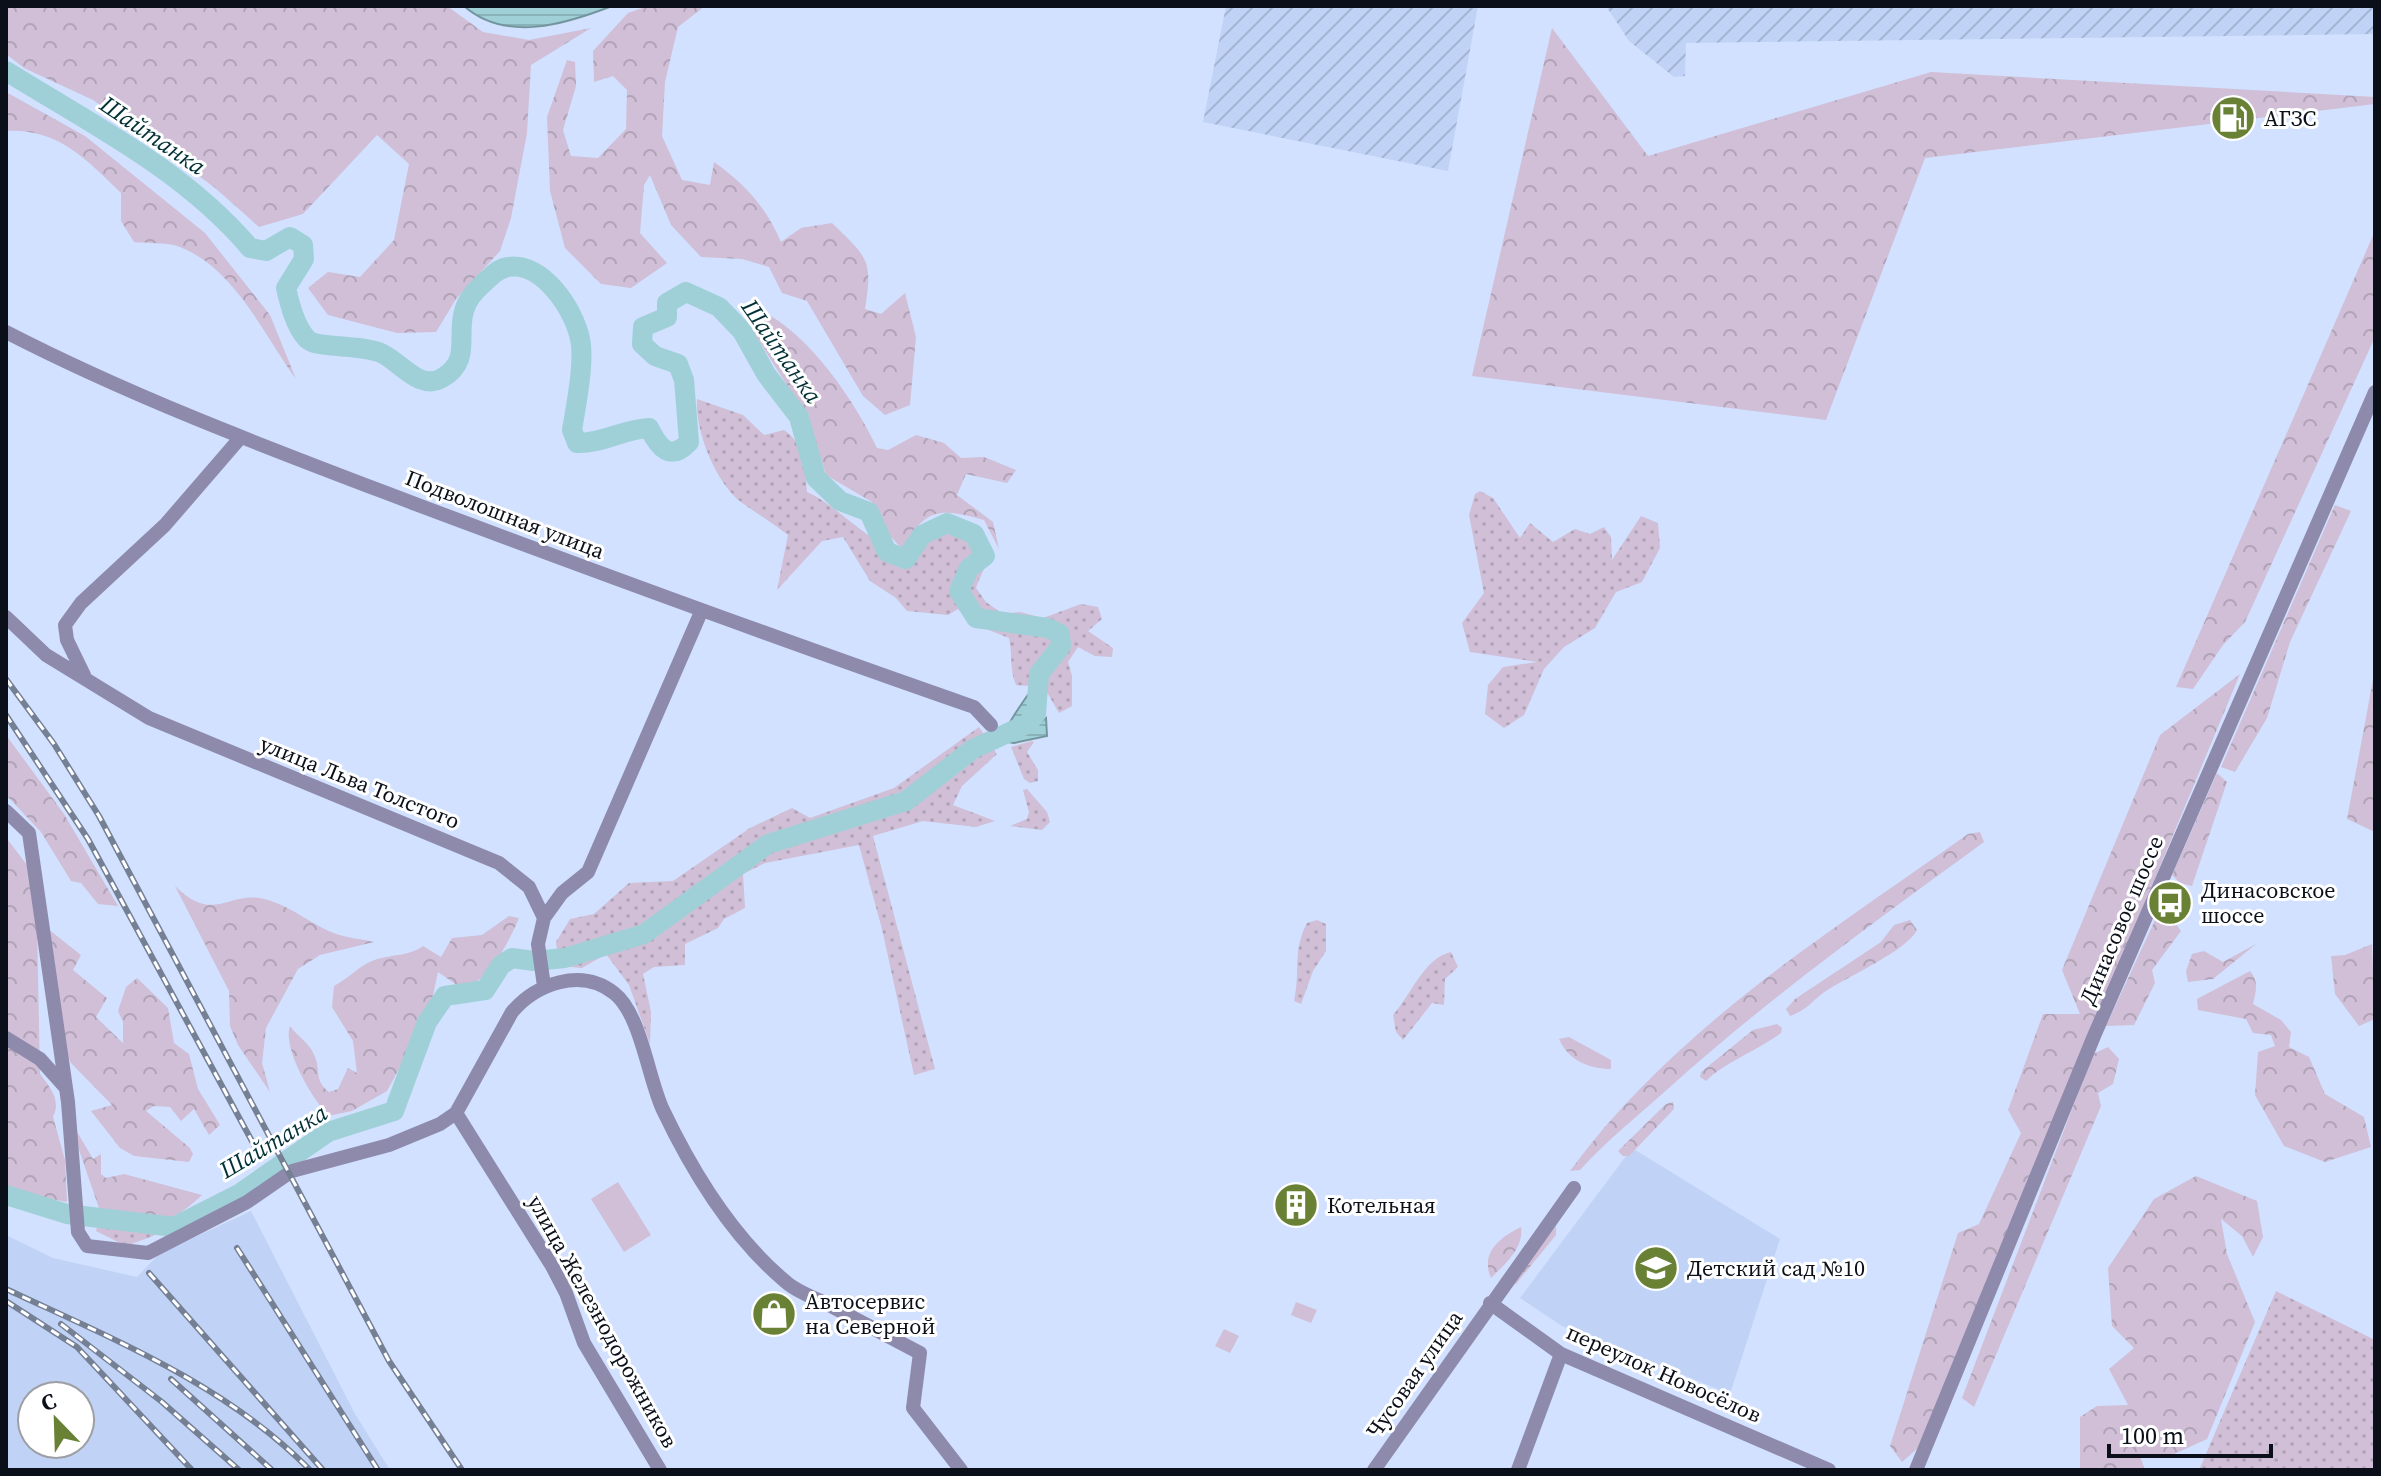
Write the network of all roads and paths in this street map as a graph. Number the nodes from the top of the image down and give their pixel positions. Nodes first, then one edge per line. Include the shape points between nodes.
1 (6, 332) edge
2 (2375, 392) edge
3 (241, 437) junction
4 (701, 612) junction
5 (6, 617) edge
6 (84, 675) junction
7 (991, 725) dead end
8 (6, 811) edge
9 (544, 918) junction
10 (544, 986) junction
11 (6, 1038) edge
12 (66, 1088) junction
13 (456, 1113) junction
14 (1574, 1188) dead end
15 (1490, 1303) junction
16 (1561, 1354) junction
17 (1818, 1468) edge
18 (660, 1470) edge
19 (961, 1470) edge
20 (1374, 1470) edge
21 (1518, 1470) edge
22 (1916, 1470) edge

1 - 3 street, Подволошная улица
2 - 22 street, Динасовое шоссе via 2094,1036
3 - 4 street, Подволошная улица
3 - 6 street via 165,525 81,603 65,625
4 - 7 street, Подволошная улица via 974,707
4 - 9 street via 588,872 562,893
5 - 6 street, улица Льва Толстого via 46,655
6 - 9 street, улица Льва Толстого via 149,718 499,863 529,887
8 - 12 street via 29,833
9 - 10 street via 539,961
10 - 13 street via 512,1012
10 - 19 street via 594,983 626,1003 662,1108 715,1206 787,1283 920,1353 913,1408
11 - 12 street via 40,1059
12 - 13 street via 78,1232 87,1246 148,1253 247,1202 292,1171 389,1145
13 - 18 street, улица Железнодорожников via 552,1266 584,1343
14 - 15 street, Чусовая улица
15 - 16 street, переулок Новосёлов
15 - 20 street, Чусовая улица
16 - 17 street, переулок Новосёлов
16 - 21 street

